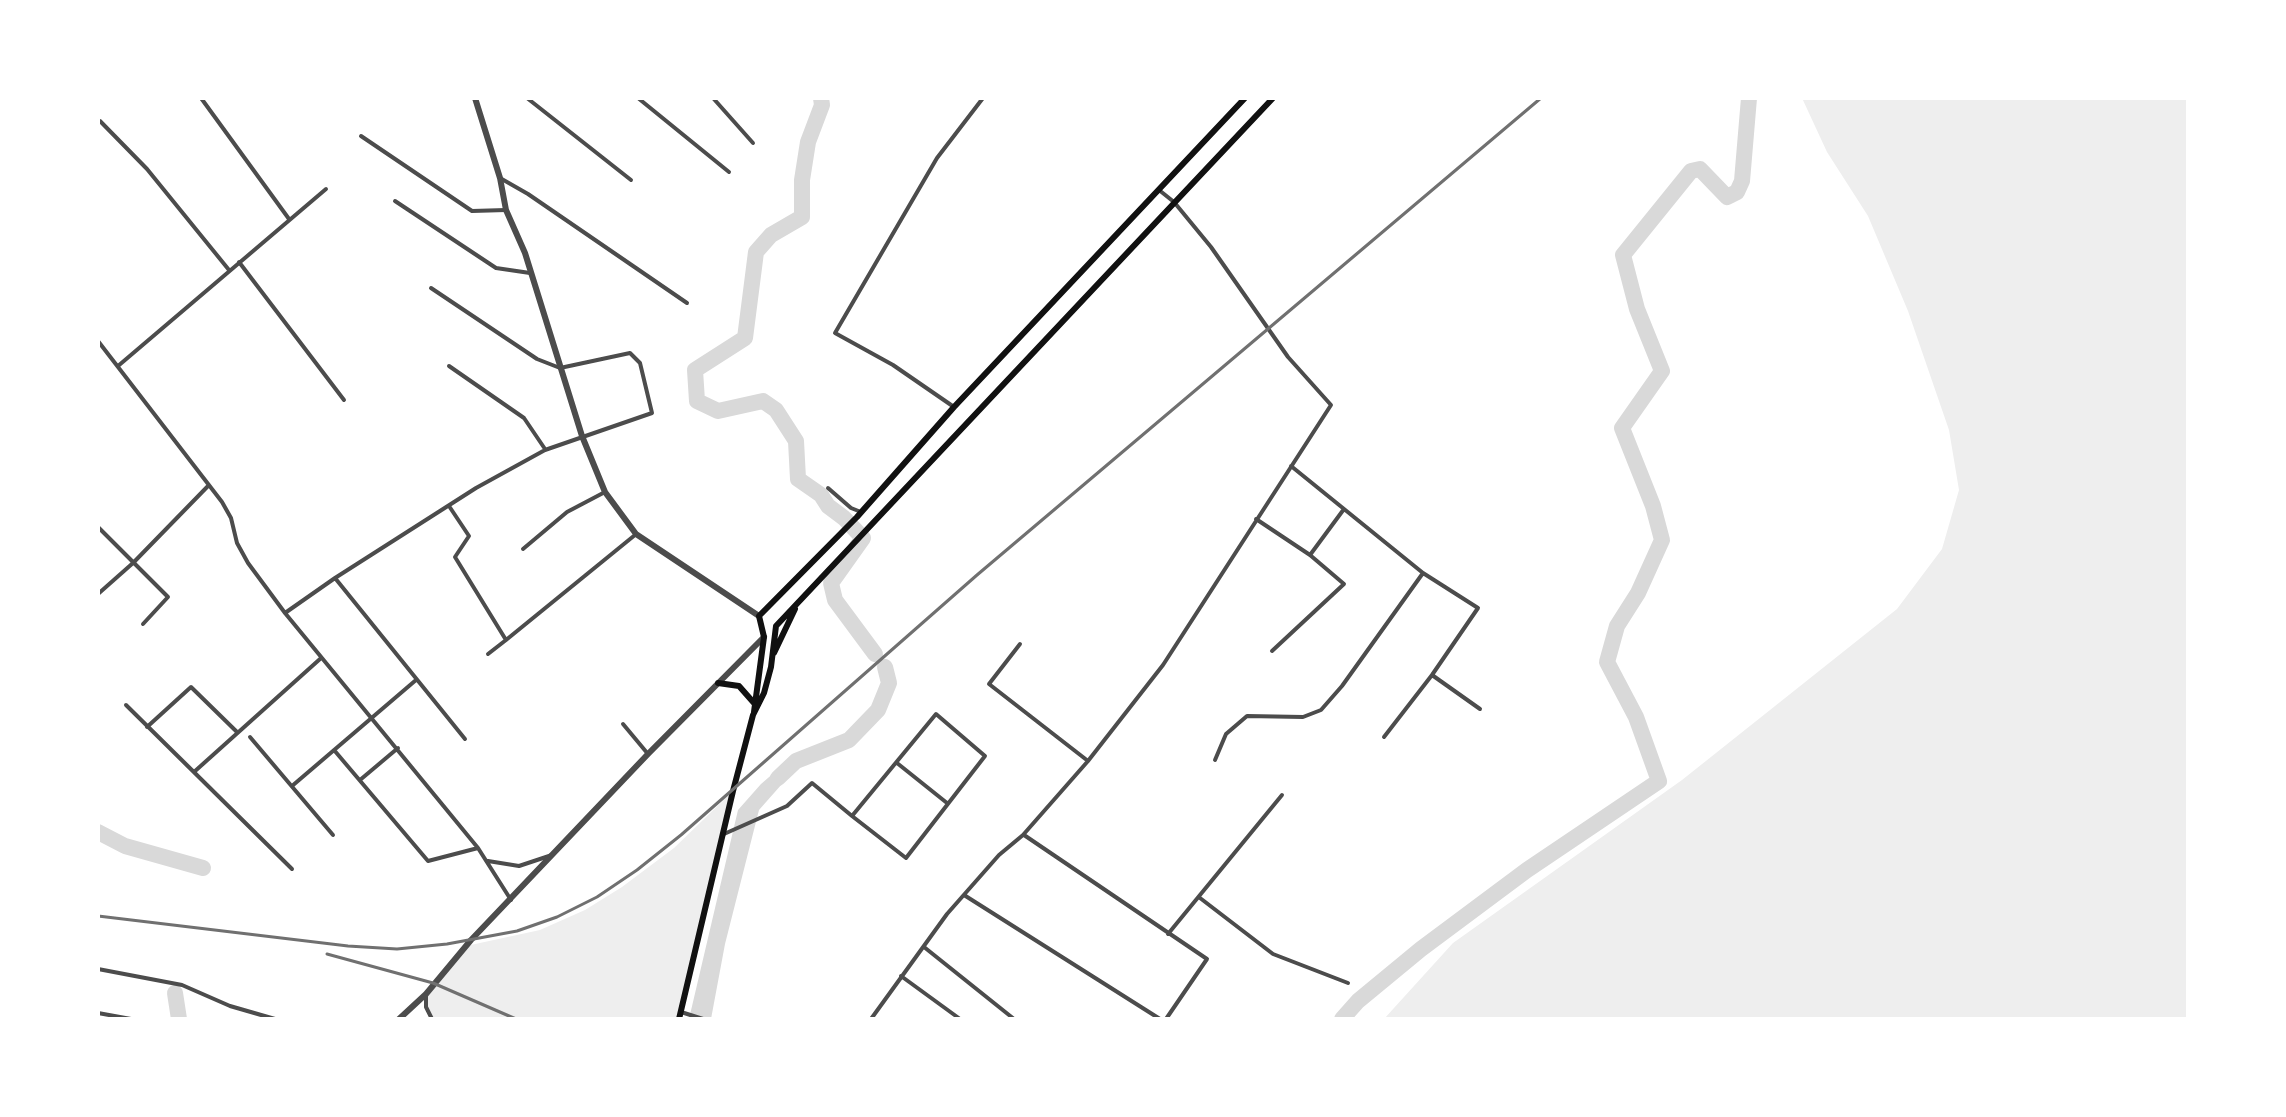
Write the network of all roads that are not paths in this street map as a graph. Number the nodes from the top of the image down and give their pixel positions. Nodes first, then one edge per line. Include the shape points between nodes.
1 (201, 98) edge
2 (475, 98) edge
3 (527, 98) edge
4 (638, 98) edge
5 (713, 98) edge
6 (983, 98) edge
7 (1273, 98) edge
8 (1243, 99) edge
9 (100, 121) edge
10 (361, 136) dead end
11 (753, 143) dead end
12 (729, 172) dead end
13 (500, 178) junction
14 (631, 180) dead end
15 (326, 189) dead end
16 (1158, 189) junction
17 (395, 201) dead end
18 (1174, 202) junction
19 (506, 210) junction
20 (289, 219) junction
21 (239, 262) junction
22 (229, 270) junction
23 (530, 273) junction
24 (431, 288) dead end
25 (687, 303) dead end
26 (98, 341) edge
27 (118, 366) junction
28 (449, 366) dead end
29 (560, 368) junction
30 (344, 400) dead end
31 (954, 407) junction
32 (582, 436) junction
33 (545, 450) junction
34 (1291, 466) junction
35 (209, 485) junction
36 (828, 488) dead end
37 (605, 492) junction
38 (449, 506) junction
39 (1345, 508) junction
40 (859, 514) junction
41 (1256, 519) junction
42 (98, 527) edge
43 (636, 534) junction
44 (523, 549) dead end
45 (1310, 555) junction
46 (133, 563) junction
47 (1423, 573) junction
48 (335, 578) junction
49 (98, 594) edge
50 (798, 602) junction
51 (285, 613) junction
52 (759, 616) junction
53 (143, 624) dead end
54 (776, 626) junction
55 (764, 637) junction
56 (506, 640) junction
57 (1020, 644) dead end
58 (1272, 651) dead end
59 (488, 654) dead end
60 (773, 656) junction
61 (320, 659) junction
62 (1432, 675) junction
63 (416, 680) junction
64 (718, 683) junction
65 (754, 703) junction
66 (126, 705) dead end
67 (1480, 709) dead end
68 (753, 715) junction
69 (370, 718) junction
70 (623, 724) dead end
71 (147, 727) junction
72 (237, 732) junction
73 (250, 737) dead end
74 (1384, 737) dead end
75 (465, 739) dead end
76 (398, 748) junction
77 (334, 750) junction
78 (648, 754) junction
79 (1215, 760) dead end
80 (1088, 761) junction
81 (897, 763) junction
82 (194, 772) junction
83 (360, 780) junction
84 (292, 786) junction
85 (1282, 795) dead end
86 (947, 803) junction
87 (852, 816) junction
88 (725, 834) junction
89 (333, 835) dead end
90 (1023, 835) junction
91 (478, 848) junction
92 (556, 853) junction
93 (488, 861) junction
94 (292, 869) dead end
95 (964, 895) junction
96 (1200, 898) junction
97 (511, 900) junction
98 (1168, 934) junction
99 (924, 947) junction
100 (98, 969) edge
101 (901, 976) junction
102 (1348, 983) dead end
103 (426, 994) junction
104 (98, 1013) edge
105 (683, 1015) edge
106 (131, 1019) edge
107 (275, 1019) edge
108 (399, 1019) edge
109 (432, 1019) edge
110 (703, 1019) edge
111 (871, 1019) edge
112 (960, 1019) edge
113 (1014, 1019) edge
114 (1163, 1019) edge

1 - 20 street
2 - 13 street
3 - 14 street
4 - 12 street
5 - 11 street
6 - 31 street via 937,158 835,333
7 - 18 main road
8 - 16 main road
9 - 22 street via 155,178
10 - 19 street via 472,211
13 - 19 street
13 - 25 street
15 - 20 street
16 - 18 street
16 - 31 main road
17 - 23 street via 496,268
18 - 34 street via 1288,357 1331,405
18 - 50 main road
19 - 23 street
20 - 21 street
21 - 22 street
21 - 30 street
22 - 27 street
23 - 29 street
24 - 29 street via 537,359
26 - 27 street
27 - 35 street
28 - 33 street via 524,418
29 - 32 street
29 - 32 street via 630,353 640,363 652,413
31 - 40 main road
32 - 33 street
32 - 37 street
33 - 38 street
34 - 39 street
34 - 41 street
35 - 46 street
35 - 51 street via 231,518 248,563
36 - 40 street
37 - 43 street
37 - 44 street via 567,512
38 - 48 street
38 - 56 street via 469,536 455,557
39 - 45 street
39 - 47 street
40 - 52 main road
41 - 45 street
41 - 80 street via 1163,665
42 - 46 street
43 - 52 street
43 - 56 street
45 - 58 street via 1344,584
46 - 49 street
46 - 53 street via 168,597
47 - 62 street via 1478,608
47 - 79 street via 1321,710 1303,717 1247,716 1226,734
48 - 51 street
48 - 63 street
50 - 54 main road
50 - 60 main road
51 - 61 street
52 - 55 main road
54 - 55 street
54 - 60 main road
55 - 64 street
55 - 65 main road
56 - 59 street
57 - 80 street via 989,684
60 - 68 main road
61 - 69 street
61 - 72 street
62 - 67 street
62 - 74 street
63 - 69 street
63 - 75 street
64 - 65 main road via 739,686
64 - 78 street
65 - 68 main road
66 - 71 street
68 - 88 main road
69 - 76 street
69 - 77 street
70 - 78 street
71 - 72 street via 191,687
71 - 82 street
72 - 82 street
73 - 84 street
76 - 83 street
76 - 91 street
77 - 83 street
77 - 84 street
78 - 92 street
80 - 90 street
81 - 86 street
81 - 86 street via 936,714 985,756
81 - 87 street
82 - 94 street
83 - 91 street via 428,861
84 - 89 street
85 - 96 street
86 - 87 street via 906,858
87 - 88 street via 812,783 787,806
88 - 105 main road
90 - 95 street
90 - 98 street
91 - 93 street
92 - 93 street via 519,866
92 - 97 street
93 - 97 street
95 - 99 street
95 - 114 street
96 - 98 street
96 - 102 street via 1273,954
97 - 103 street
98 - 114 street via 1207,959
99 - 101 street
99 - 113 street
100 - 107 street via 182,985
101 - 111 street
101 - 112 street
103 - 108 street
103 - 109 street
104 - 106 street
105 - 110 street

